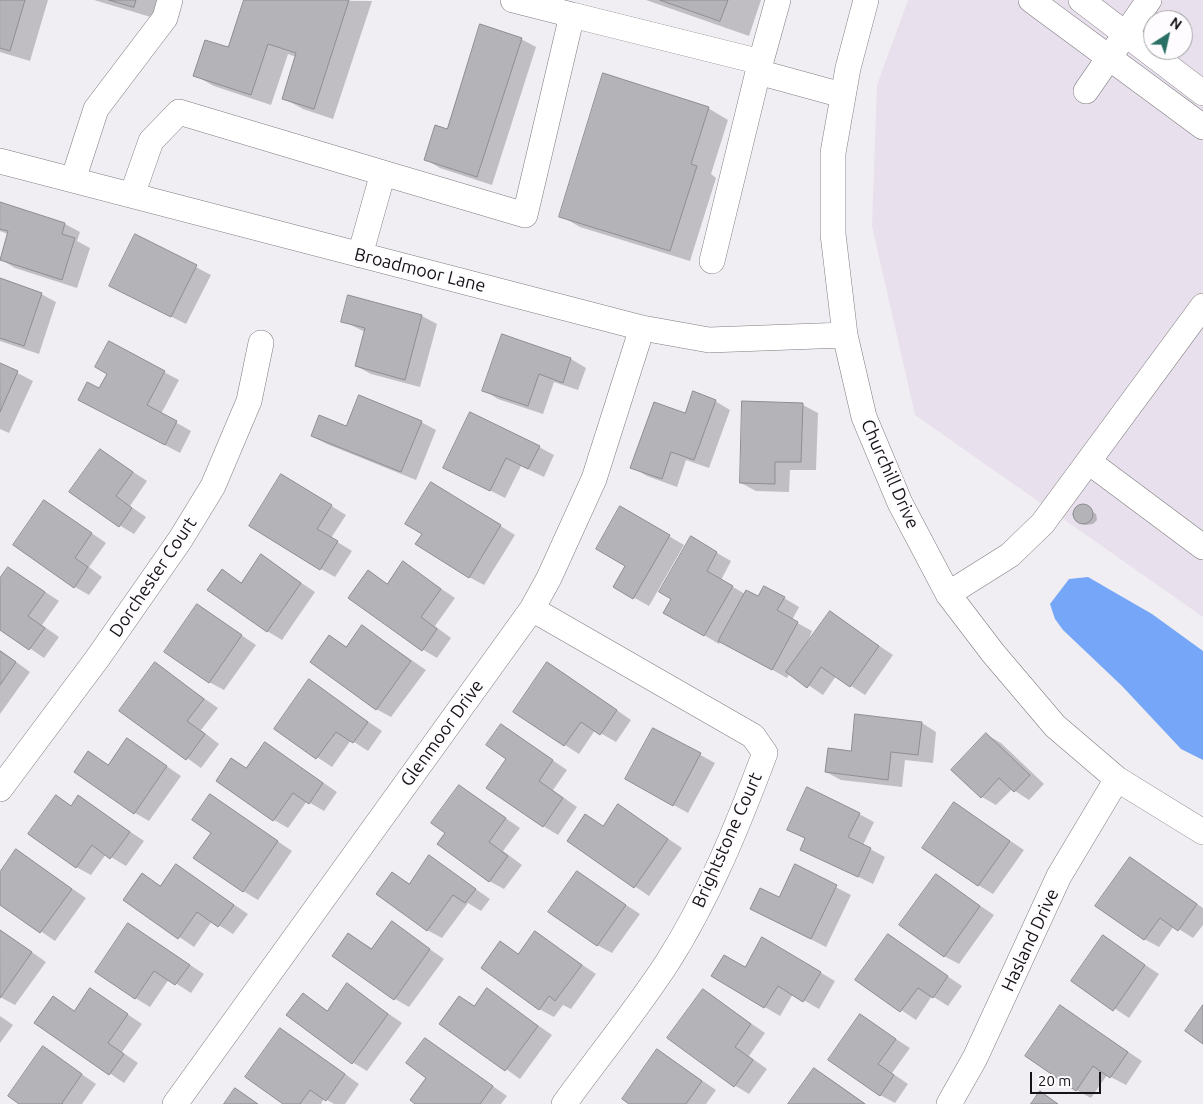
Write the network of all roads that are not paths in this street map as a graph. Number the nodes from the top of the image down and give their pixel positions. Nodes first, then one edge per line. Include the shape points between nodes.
1 (170, 0) edge
2 (513, 0) edge
3 (778, 0) edge
4 (866, 0) edge
5 (1031, 0) edge
6 (1081, 0) edge
7 (1149, 0) edge
8 (572, 16) junction
9 (1124, 33) junction
10 (1109, 58) junction
11 (760, 67) junction
12 (1086, 91) dead end
13 (1203, 92) edge
14 (842, 95) junction
15 (1203, 128) edge
16 (0, 161) edge
17 (383, 173) junction
18 (73, 180) junction
19 (132, 195) junction
20 (360, 255) junction
21 (712, 261) dead end
22 (1203, 306) edge
23 (642, 328) junction
24 (845, 335) junction
25 (261, 343) dead end
26 (1089, 462) junction
27 (1203, 547) edge
28 (948, 594) junction
29 (532, 608) junction
30 (1117, 779) junction
31 (0, 789) edge
32 (1203, 832) edge
33 (175, 1104) edge
34 (564, 1104) edge
35 (949, 1104) edge

1 - 18 street via 165,18 96,109
2 - 8 street
3 - 11 street
4 - 14 street, Churchill Drive
5 - 10 street
6 - 9 street
7 - 9 street
8 - 11 street
8 - 17 street via 525,214
9 - 10 street
9 - 13 street
10 - 12 street
10 - 15 street
11 - 14 street
11 - 21 street
14 - 24 street, Churchill Drive via 833,153 833,234
16 - 18 street, Broadmoor Lane
17 - 19 street via 179,112 151,141
17 - 20 street
18 - 19 street, Broadmoor Lane
19 - 20 street, Broadmoor Lane
20 - 23 street, Broadmoor Lane
22 - 26 street
23 - 24 street, Broadmoor Lane via 709,340
23 - 29 street, Glenmoor Drive via 594,480
24 - 28 street, Churchill Drive via 864,417 900,503
25 - 31 street, Dorchester Court via 249,401 213,486 180,540 97,659
26 - 27 street
26 - 28 street via 1043,523 1010,555
28 - 30 street, Churchill Drive via 992,653 1055,726
29 - 33 street, Glenmoor Drive
29 - 34 street, Brightstone Court via 753,736 765,753 741,817 667,963
30 - 32 street, Churchill Drive
30 - 35 street, Hasland Drive via 1059,876 975,1058

